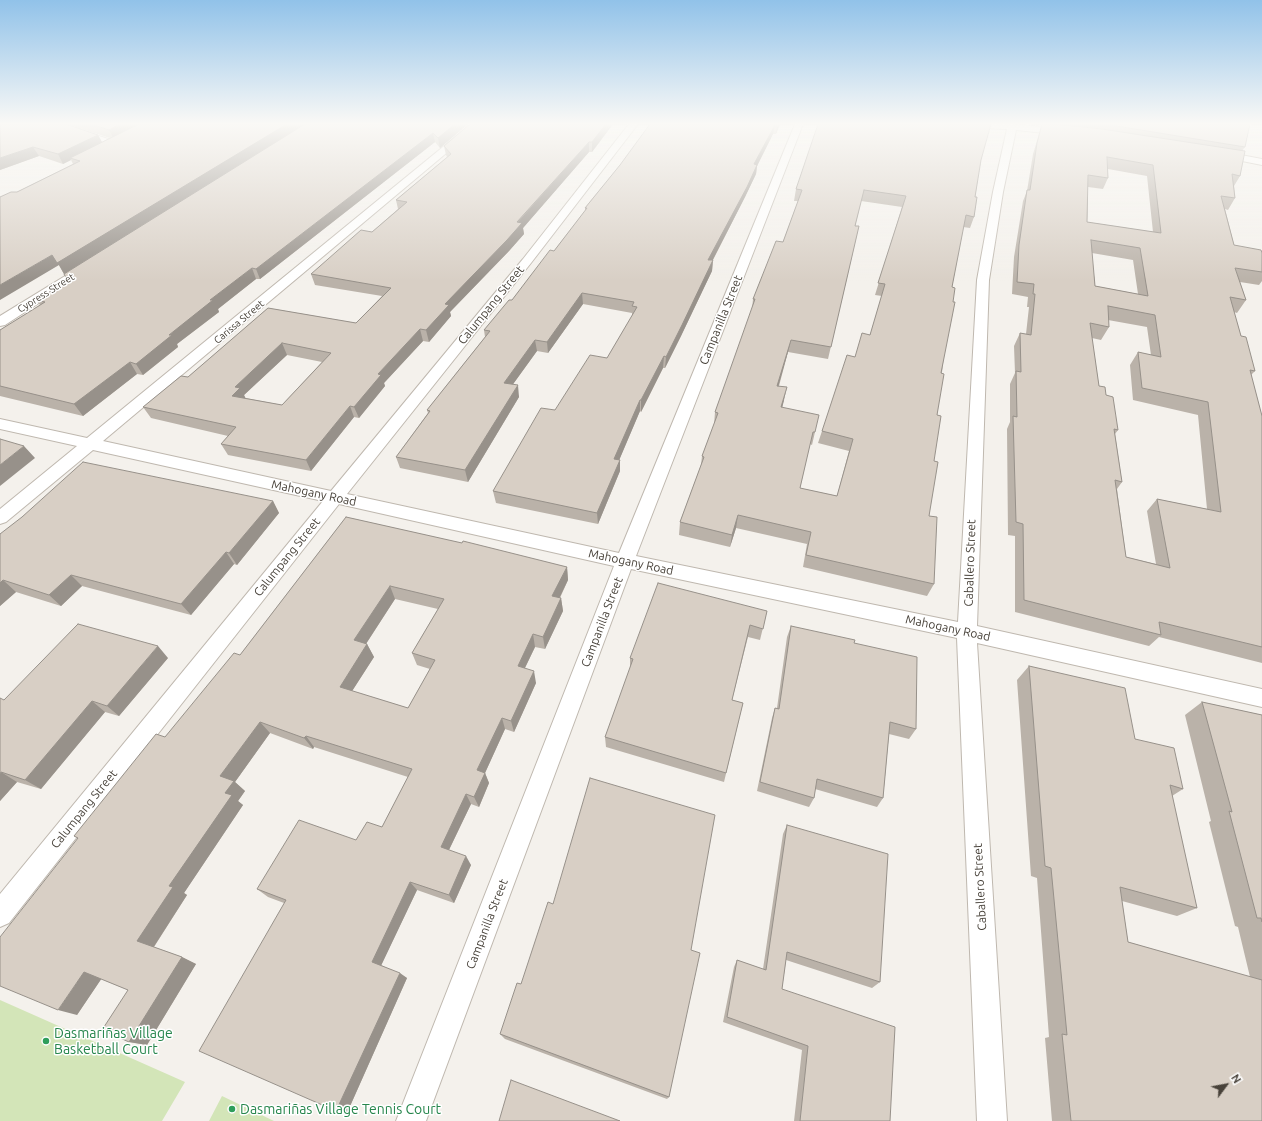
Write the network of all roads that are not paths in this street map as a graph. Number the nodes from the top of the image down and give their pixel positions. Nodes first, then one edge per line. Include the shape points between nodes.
1 (414, 176) edge
2 (593, 176) edge
3 (778, 176) edge
4 (1001, 176) edge
5 (94, 263) edge
6 (0, 322) edge
7 (0, 424) edge
8 (91, 444) junction
9 (335, 497) junction
10 (0, 518) edge
11 (625, 561) junction
12 (967, 632) junction
13 (1262, 698) edge
14 (0, 914) edge
15 (412, 1121) edge
16 (992, 1121) edge

1 - 8 street, Carissa Street
2 - 9 street, Calumpang Street
3 - 11 street, Campanilla Street
4 - 12 street, Caballero Street via 983,280
5 - 6 street, Cypress Street
7 - 8 street, Mahogany Road
8 - 9 street, Mahogany Road
8 - 10 street, Carissa Street
9 - 11 street, Mahogany Road
9 - 14 street, Calumpang Street
11 - 12 street, Mahogany Road
11 - 15 street, Campanilla Street
12 - 13 street, Mahogany Road
12 - 16 street, Caballero Street

